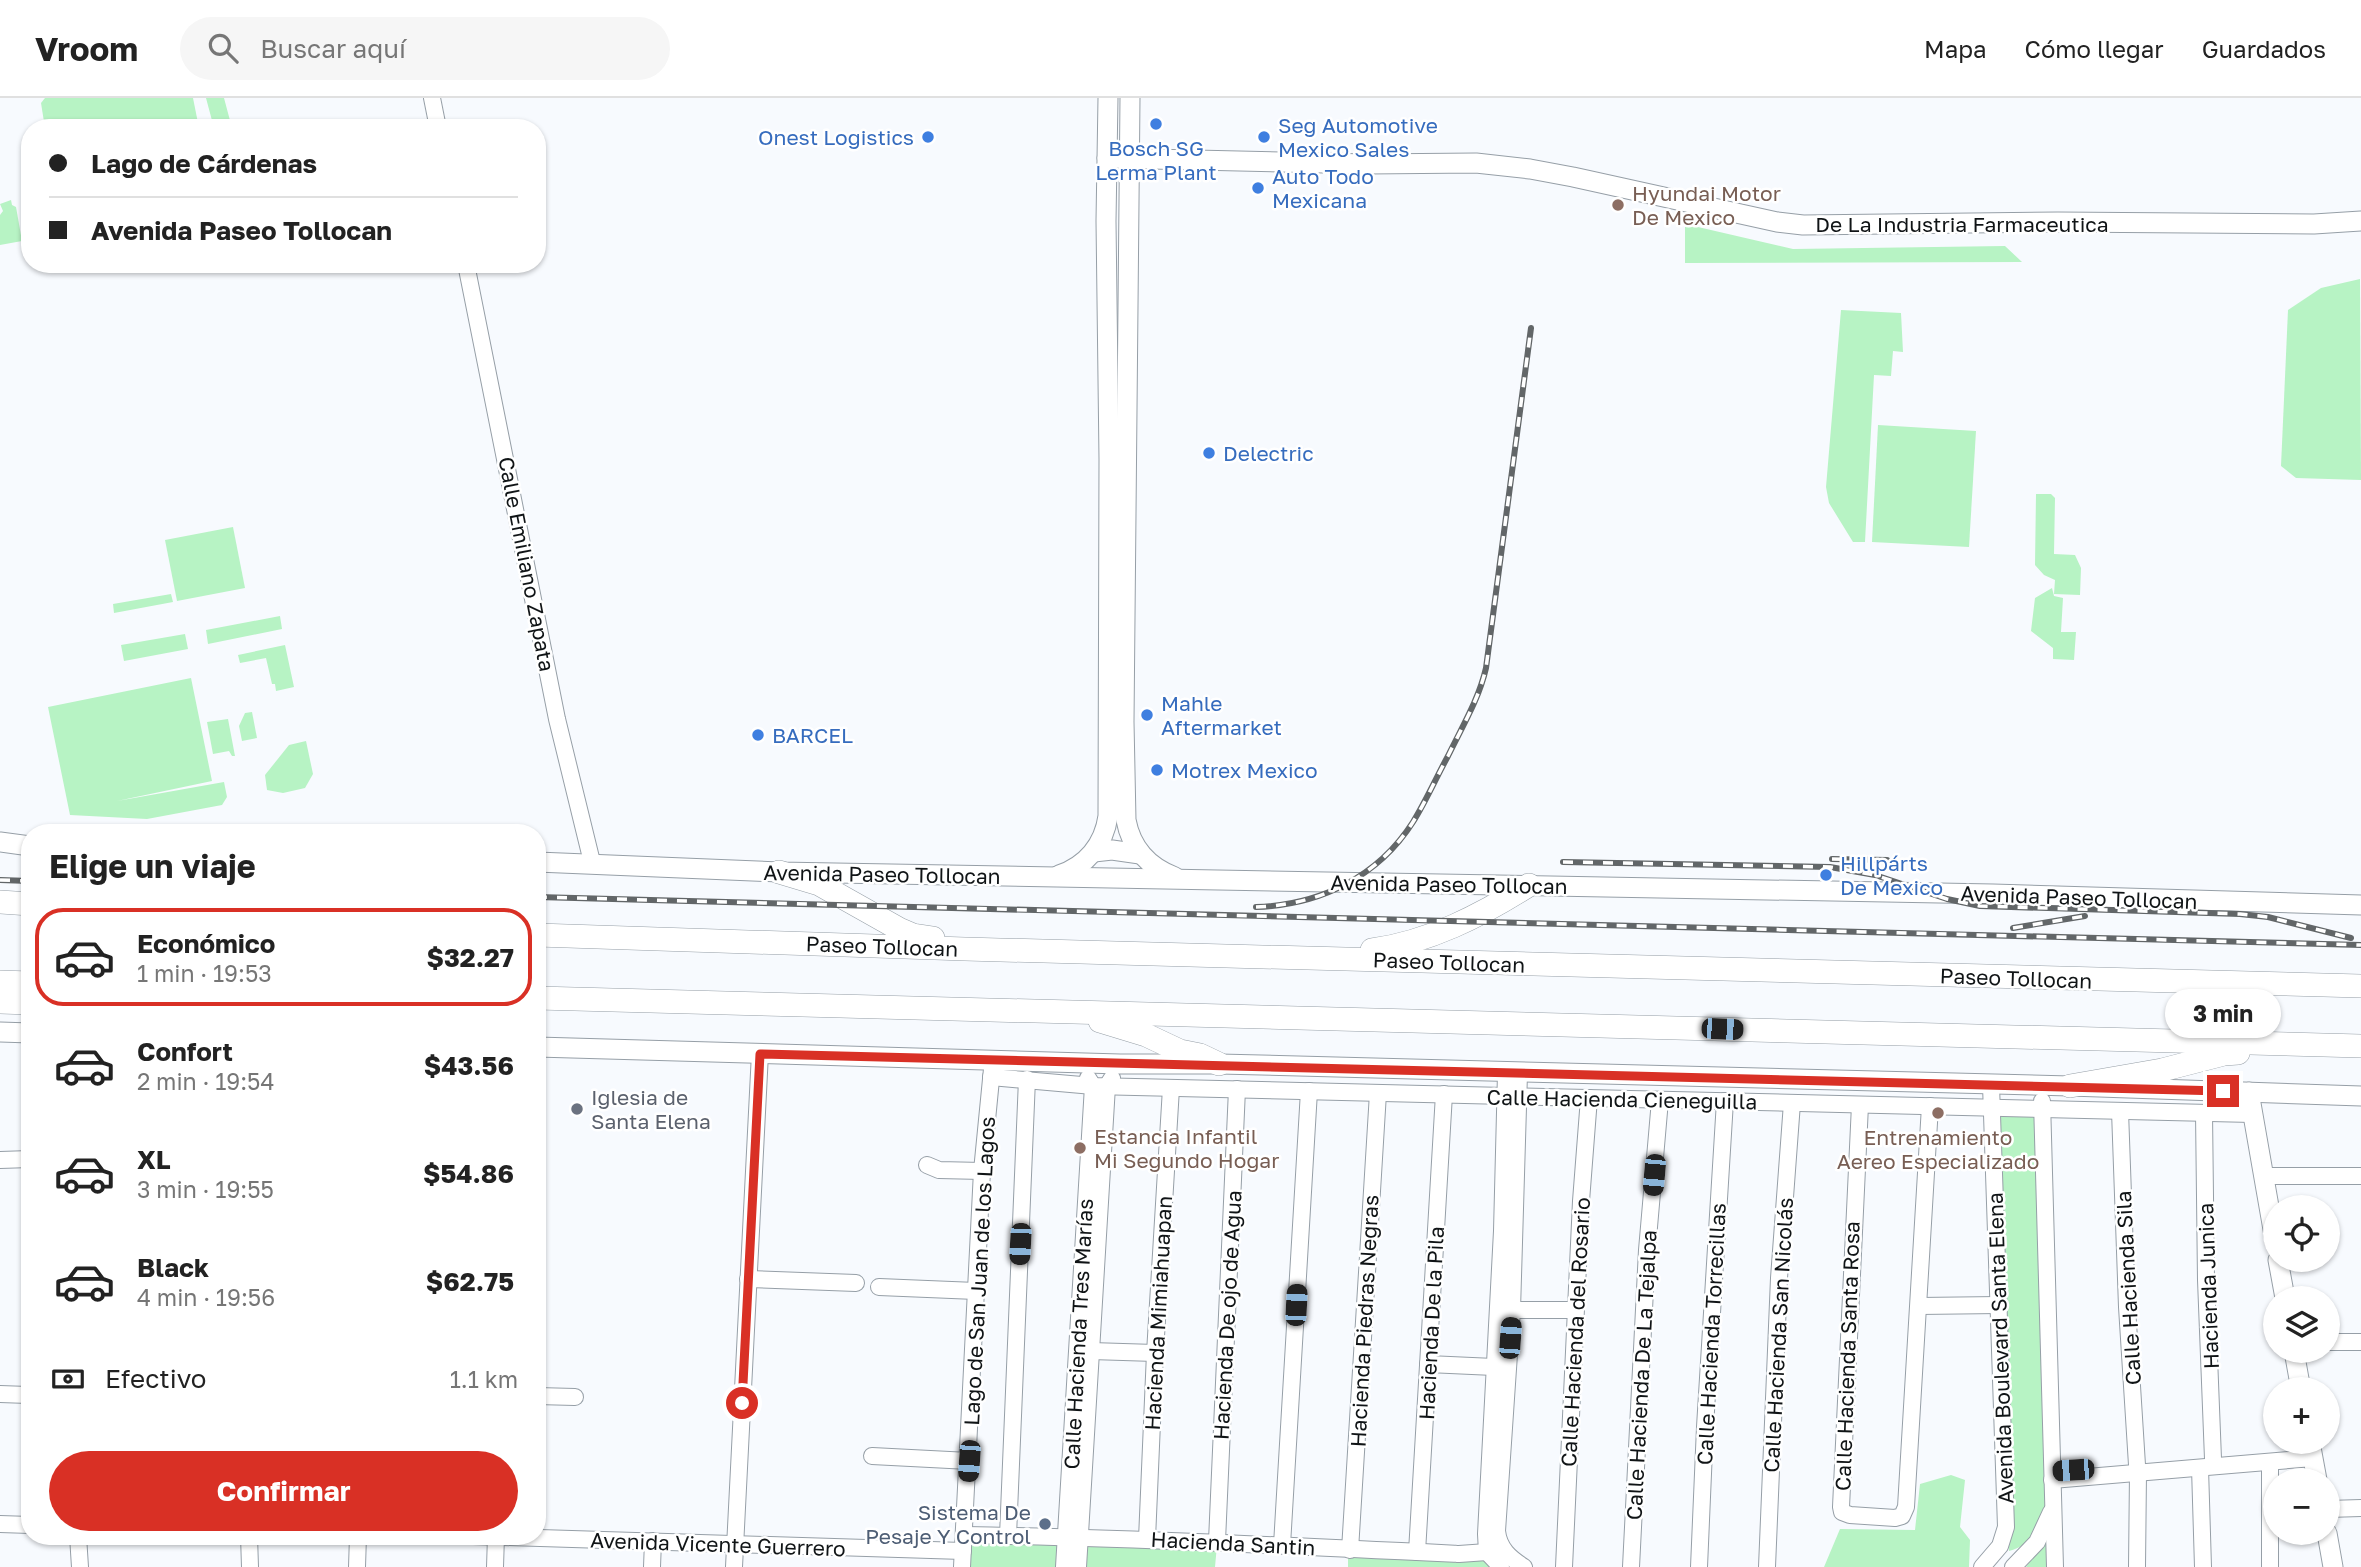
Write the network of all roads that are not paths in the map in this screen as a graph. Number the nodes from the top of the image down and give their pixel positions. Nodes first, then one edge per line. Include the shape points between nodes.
1 (432, 98) edge
2 (1108, 98) edge
3 (1129, 98) edge
4 (436, 119) edge
5 (1107, 158) junction
6 (1128, 159) junction
7 (2361, 221) edge
8 (468, 273) edge
9 (1118, 460) junction
10 (1116, 722) junction
11 (0, 842) edge
12 (21, 846) edge
13 (21, 848) edge
14 (0, 849) edge
15 (1094, 852) junction
16 (1140, 854) junction
17 (546, 862) edge
18 (592, 862) junction
19 (779, 872) junction
20 (1049, 877) junction
21 (1179, 878) junction
22 (1529, 885) junction
23 (0, 902) edge
24 (21, 903) edge
25 (2361, 905) edge
26 (0, 918) edge
27 (21, 919) edge
28 (546, 935) edge
29 (965, 949) junction
30 (1332, 959) junction
31 (0, 982) edge
32 (21, 983) edge
33 (2361, 986) edge
34 (546, 998) edge
35 (1059, 1011) junction
36 (0, 1032) edge
37 (21, 1033) edge
38 (2302, 1044) junction
39 (546, 1046) edge
40 (2361, 1046) edge
41 (760, 1054) junction
42 (1081, 1063) junction
43 (1120, 1064) junction
44 (1219, 1064) junction
45 (992, 1068) junction
46 (1513, 1073) junction
47 (1027, 1079) junction
48 (1991, 1085) junction
49 (1100, 1086) junction
50 (2012, 1086) junction
51 (2042, 1086) junction
52 (2070, 1086) junction
53 (1171, 1088) junction
54 (1237, 1090) junction
55 (1309, 1091) junction
56 (2249, 1092) junction
57 (1378, 1093) junction
58 (1444, 1094) junction
59 (1513, 1096) junction
60 (2361, 1096) edge
61 (1590, 1098) junction
62 (1660, 1100) junction
63 (1726, 1101) junction
64 (1792, 1103) junction
65 (1860, 1105) junction
66 (1930, 1107) junction
67 (1991, 1108) junction
68 (2011, 1108) junction
69 (2042, 1109) junction
70 (2120, 1111) junction
71 (2204, 1113) junction
72 (2252, 1114) junction
73 (21, 1159) edge
74 (0, 1160) edge
75 (927, 1165) dead end
76 (982, 1171) junction
77 (2263, 1176) junction
78 (2361, 1176) edge
79 (2267, 1195) edge
80 (1508, 1231) junction
81 (1090, 1252) junction
82 (748, 1279) junction
83 (856, 1283) dead end
84 (879, 1286) dead end
85 (976, 1291) junction
86 (1999, 1305) junction
87 (1919, 1306) junction
88 (1512, 1310) junction
89 (1575, 1310) junction
90 (2340, 1342) edge
91 (2361, 1342) edge
92 (1091, 1351) junction
93 (1155, 1353) junction
94 (1428, 1364) junction
95 (1494, 1367) junction
96 (0, 1394) edge
97 (21, 1395) edge
98 (546, 1396) edge
99 (575, 1397) dead end
100 (1080, 1420) junction
101 (1497, 1422) junction
102 (2282, 1454) edge
103 (2298, 1454) edge
104 (872, 1456) dead end
105 (969, 1461) junction
106 (2270, 1462) junction
107 (2207, 1464) junction
108 (2138, 1469) junction
109 (2051, 1476) junction
110 (2054, 1505) junction
111 (2361, 1508) edge
112 (2340, 1509) edge
113 (0, 1524) edge
114 (21, 1525) edge
115 (1008, 1536) junction
116 (1073, 1536) junction
117 (546, 1538) edge
118 (1147, 1539) junction
119 (653, 1541) junction
120 (1217, 1541) junction
121 (735, 1544) junction
122 (79, 1545) edge
123 (249, 1545) edge
124 (358, 1545) edge
125 (496, 1545) edge
126 (1282, 1545) junction
127 (2329, 1545) edge
128 (2000, 1546) junction
129 (1350, 1549) junction
130 (1494, 1549) junction
131 (964, 1551) edge
132 (1417, 1552) junction
133 (80, 1567) edge
134 (250, 1567) edge
135 (357, 1567) edge
136 (495, 1567) edge
137 (652, 1567) edge
138 (734, 1567) edge
139 (1064, 1567) edge
140 (1078, 1567) edge
141 (1501, 1567) edge
142 (1524, 1567) edge
143 (1564, 1567) edge
144 (1631, 1567) edge
145 (1699, 1567) edge
146 (1767, 1567) edge
147 (1982, 1567) edge
148 (2006, 1567) edge
149 (2013, 1567) edge
150 (2055, 1567) edge
151 (2137, 1567) edge
152 (2203, 1567) edge
153 (2270, 1567) edge
154 (2333, 1567) edge

1 - 4 street
2 - 5 main road
3 - 6 main road
5 - 6 main road, De La Industria Farmaceutica
5 - 9 main road
6 - 7 main road, De La Industria Farmaceutica via 1476,163 1573,177 1803,225
6 - 9 main road
8 - 18 street, Calle Emiliano Zapata via 558,719
9 - 10 main road
10 - 15 main road via 1108,816
10 - 16 main road via 1126,820
11 - 12 main road
13 - 14 main road
15 - 16 main road
15 - 20 main road via 1076,869
16 - 21 main road
17 - 18 main road, Avenida Paseo Tollocan
18 - 19 main road, Avenida Paseo Tollocan
19 - 20 main road, Avenida Paseo Tollocan
19 - 29 highway via 819,884 900,929 951,941
20 - 21 main road, Avenida Paseo Tollocan
21 - 22 main road, Avenida Paseo Tollocan
22 - 25 main road, Avenida Paseo Tollocan
22 - 30 highway via 1431,936
23 - 24 highway
26 - 27 highway
28 - 29 highway, Paseo Tollocan
29 - 30 highway, Paseo Tollocan
30 - 33 highway, Paseo Tollocan
31 - 32 highway
34 - 35 highway
35 - 38 highway
35 - 44 highway via 1146,1035
36 - 37 main road
38 - 40 highway
38 - 52 highway via 2224,1054
39 - 41 main road
41 - 45 main road
41 - 82 street
42 - 43 main road
42 - 45 main road
42 - 49 street
43 - 44 main road
43 - 49 street, Calle Hacienda Tres Marías
44 - 46 main road
45 - 47 street, Calle Hacienda Cieneguilla
45 - 76 street, Lago de San Juan de los Lagos
46 - 48 main road
46 - 59 street
47 - 49 street, Calle Hacienda Cieneguilla
47 - 115 street
48 - 50 main road
48 - 67 street, Avenida Boulevard Santa Elena
49 - 53 street, Calle Hacienda Cieneguilla
49 - 81 street, Calle Hacienda Tres Marías
50 - 51 main road
50 - 68 street
51 - 52 main road
51 - 69 street
52 - 56 main road
53 - 54 street, Calle Hacienda Cieneguilla
53 - 93 street, Hacienda Mimiahuapan
54 - 55 street, Calle Hacienda Cieneguilla
54 - 120 street, Hacienda De ojo de Agua
55 - 57 street, Calle Hacienda Cieneguilla
55 - 126 street
56 - 60 main road
56 - 72 main road
57 - 58 street, Calle Hacienda Cieneguilla
57 - 129 street, Hacienda Piedras Negras
58 - 59 street, Calle Hacienda Cieneguilla
58 - 94 street, Hacienda De la Pila
59 - 61 street, Calle Hacienda Cieneguilla
59 - 80 street
61 - 62 street, Calle Hacienda Cieneguilla
61 - 89 street, Calle Hacienda del Rosario
62 - 63 street, Calle Hacienda Cieneguilla
62 - 144 street, Calle Hacienda De La Tejalpa via 1647,1250
63 - 64 street, Calle Hacienda Cieneguilla
63 - 145 street, Calle Hacienda Torrecillas
64 - 65 street, Calle Hacienda Cieneguilla
64 - 146 street, Calle Hacienda San Nicolás via 1779,1278
65 - 66 street, Calle Hacienda Cieneguilla
65 - 87 street, Calle Hacienda Santa Rosa via 1844,1410 1841,1507 1846,1514 1895,1518 1904,1513
66 - 67 street, Calle Hacienda Cieneguilla
66 - 87 street, Calle Hacienda Santa Rosa
67 - 68 street, Calle Hacienda Cieneguilla
67 - 86 street, Avenida Boulevard Santa Elena
68 - 69 street, Calle Hacienda Cieneguilla
69 - 70 street, Calle Hacienda Cieneguilla
69 - 109 street
70 - 71 street, Calle Hacienda Cieneguilla
70 - 108 street, Calle Hacienda Sila
71 - 72 street, Calle Hacienda Cieneguilla
71 - 107 street, Hacienda Junica
72 - 77 main road
73 - 74 street
75 - 76 street via 939,1170
76 - 85 street, Lago de San Juan de los Lagos
77 - 78 street
77 - 79 main road
80 - 88 street
80 - 95 street
81 - 92 street, Calle Hacienda Tres Marías
81 - 100 street, Calle Hacienda Tres Marías
82 - 83 street
82 - 121 street
84 - 85 street
85 - 105 street, Lago de San Juan de los Lagos
86 - 87 street
86 - 128 street, Avenida Boulevard Santa Elena via 2006,1527
88 - 89 street
88 - 101 street
89 - 143 street, Calle Hacienda del Rosario
90 - 91 street
92 - 93 street
92 - 100 street, Calle Hacienda Tres Marías
93 - 118 street, Hacienda Mimiahuapan
94 - 95 street
94 - 132 street, Hacienda De la Pila
95 - 101 street
96 - 97 street
98 - 99 street
100 - 116 street, Calle Hacienda Tres Marías
101 - 130 street
102 - 107 street
103 - 106 street
104 - 105 street
105 - 131 street, Lago de San Juan de los Lagos
106 - 107 street
106 - 153 street
107 - 108 street
107 - 152 street, Hacienda Junica
108 - 109 street
108 - 151 street, Calle Hacienda Sila
109 - 110 street
110 - 149 street via 2037,1542
110 - 150 street
111 - 112 street
113 - 114 street
115 - 116 street, Hacienda Santin
115 - 131 street, Hacienda Santin
116 - 118 street, Hacienda Santin
116 - 139 street, Calle Hacienda Tres Marías
116 - 140 street, Calle Hacienda Tres Marías
117 - 119 street, Avenida Vicente Guerrero
118 - 120 street, Hacienda Santin
119 - 121 street, Avenida Vicente Guerrero
119 - 137 street
120 - 126 street, Hacienda Santin
121 - 131 street, Avenida Vicente Guerrero
121 - 138 street
122 - 133 street
123 - 134 street
124 - 135 street
125 - 136 street
126 - 129 street, Hacienda Santin
127 - 154 main road
128 - 147 street
128 - 148 street, Avenida Boulevard Santa Elena
129 - 132 street, Hacienda Santin
130 - 132 street, Hacienda Santin via 1459,1554
130 - 141 street
130 - 142 street

